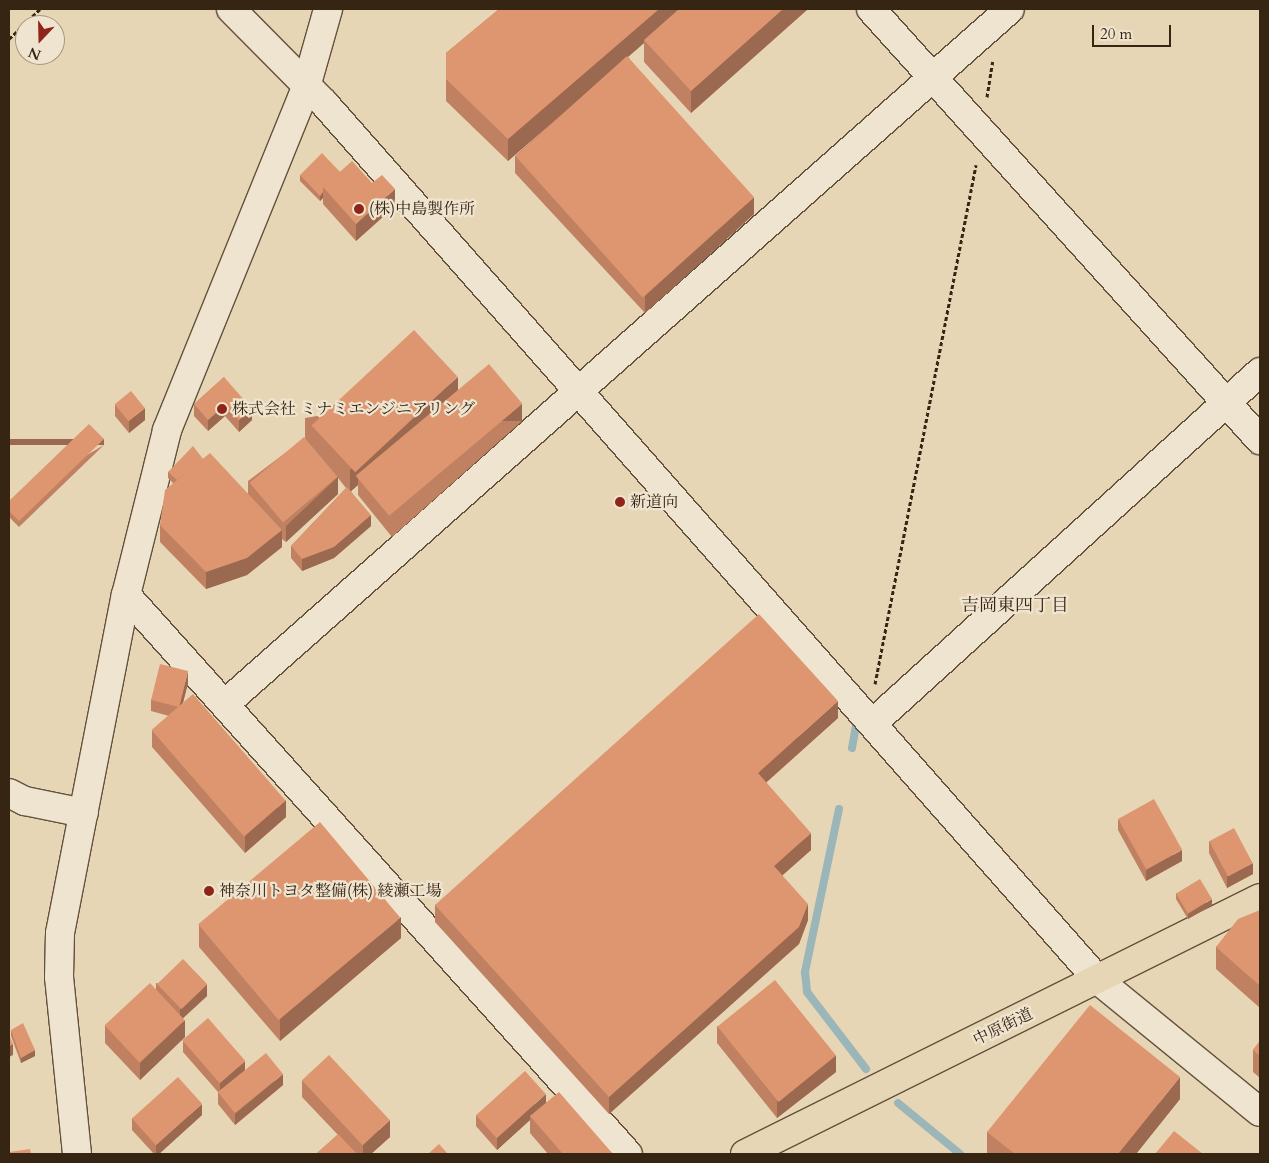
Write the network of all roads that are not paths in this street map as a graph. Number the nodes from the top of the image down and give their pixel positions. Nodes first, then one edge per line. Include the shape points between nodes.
1 (231, 9) edge
2 (871, 9) edge
3 (333, 12) edge
4 (1004, 14) edge
5 (933, 79) junction
6 (306, 87) junction
7 (1260, 372) edge
8 (581, 390) junction
9 (1228, 401) junction
10 (1260, 440) edge
11 (126, 594) junction
12 (225, 704) junction
13 (871, 719) junction
14 (9, 793) edge
15 (84, 813) junction
16 (1260, 898) edge
17 (1098, 980) junction
18 (1260, 1112) edge
19 (77, 1154) edge
20 (628, 1154) edge
21 (745, 1154) edge

1 - 6 street
2 - 5 street
3 - 6 street
4 - 5 street
5 - 8 street
5 - 9 street
6 - 8 street
6 - 11 street via 167,430
7 - 9 street
8 - 12 street
8 - 13 street
9 - 10 street
9 - 13 street
11 - 12 street
11 - 15 street
12 - 20 street
13 - 17 street
14 - 15 street via 25,801
15 - 19 street via 64,903 59,977
16 - 17 main road, 中原街道
17 - 18 street
17 - 21 main road, 中原街道

